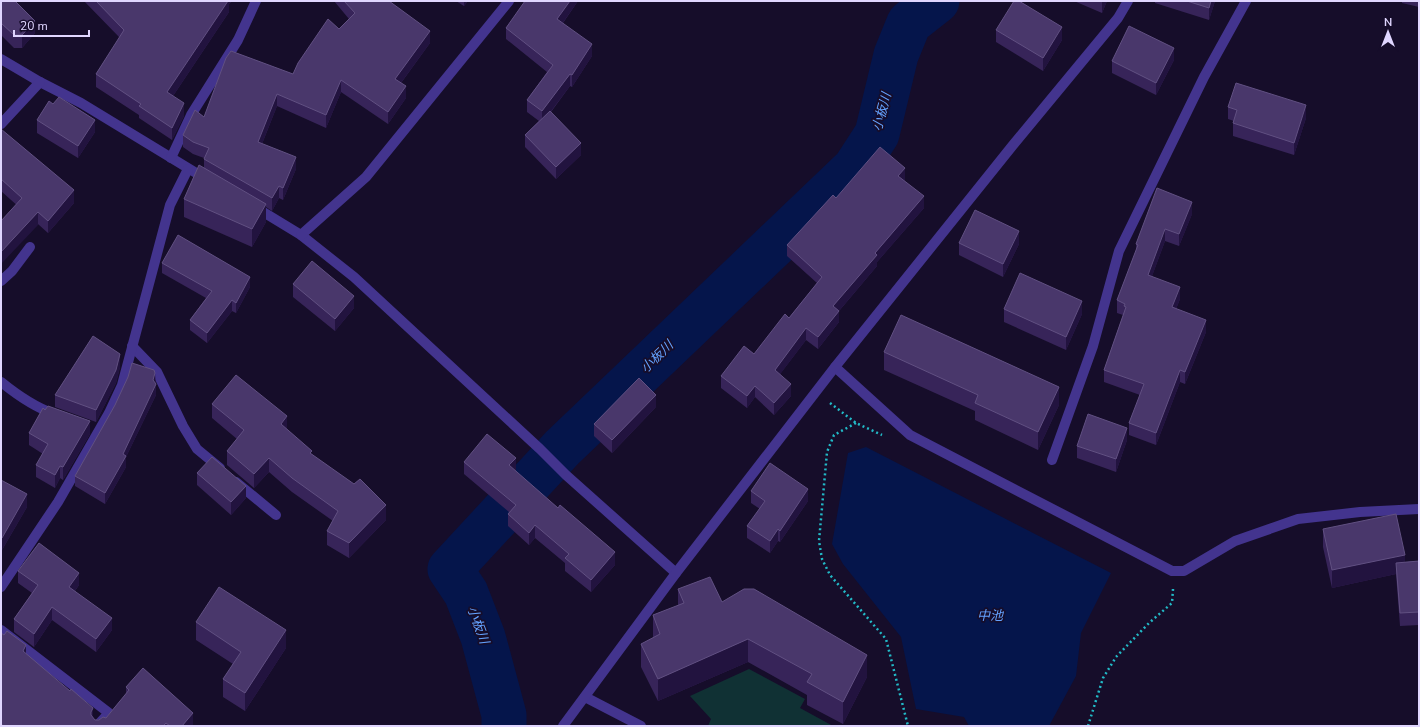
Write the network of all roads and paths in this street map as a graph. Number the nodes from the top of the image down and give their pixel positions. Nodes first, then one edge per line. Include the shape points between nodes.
1 (256, 1) edge
2 (509, 1) edge
3 (1128, 1) edge
4 (1246, 1) edge
5 (1, 59) edge
6 (40, 82) junction
7 (1, 124) edge
8 (171, 158) junction
9 (188, 169) junction
10 (214, 184) edge
11 (246, 202) edge
12 (301, 235) junction
13 (30, 247) dead end
14 (1, 282) edge
15 (132, 346) junction
16 (835, 367) junction
17 (1, 382) edge
18 (815, 392) junction
19 (66, 418) edge
20 (856, 423) junction
21 (887, 438) dead end
22 (1052, 460) dead end
23 (1419, 508) edge
24 (276, 515) dead end
25 (676, 573) junction
26 (1170, 585) dead end
27 (1, 587) edge
28 (1, 630) edge
29 (585, 698) junction
30 (97, 726) edge
31 (563, 726) edge
32 (641, 726) edge
33 (908, 726) edge
34 (1088, 726) edge

1 - 8 street via 238,40 191,116
2 - 12 street via 366,177
3 - 16 street via 1118,18
4 - 22 street via 1204,77 1118,251 1093,346
5 - 6 street
6 - 7 street
6 - 8 street via 81,103
8 - 9 street
9 - 10 street
9 - 15 street via 170,205
11 - 12 street
12 - 25 street via 354,277 566,475
13 - 14 street
15 - 24 street via 157,372 183,426 198,449
15 - 27 street via 122,385 109,413 96,429 58,502
16 - 18 street
16 - 23 street via 910,435 1172,571 1184,571 1235,541 1298,519
17 - 19 street via 39,408
18 - 20 path
18 - 25 street
20 - 21 path
20 - 33 path via 834,435 827,452 819,541 822,559 830,575 886,639
25 - 29 street
26 - 34 path via 1174,588 1172,603 1116,657 1103,678
28 - 30 street via 109,713
29 - 31 street
29 - 32 street

